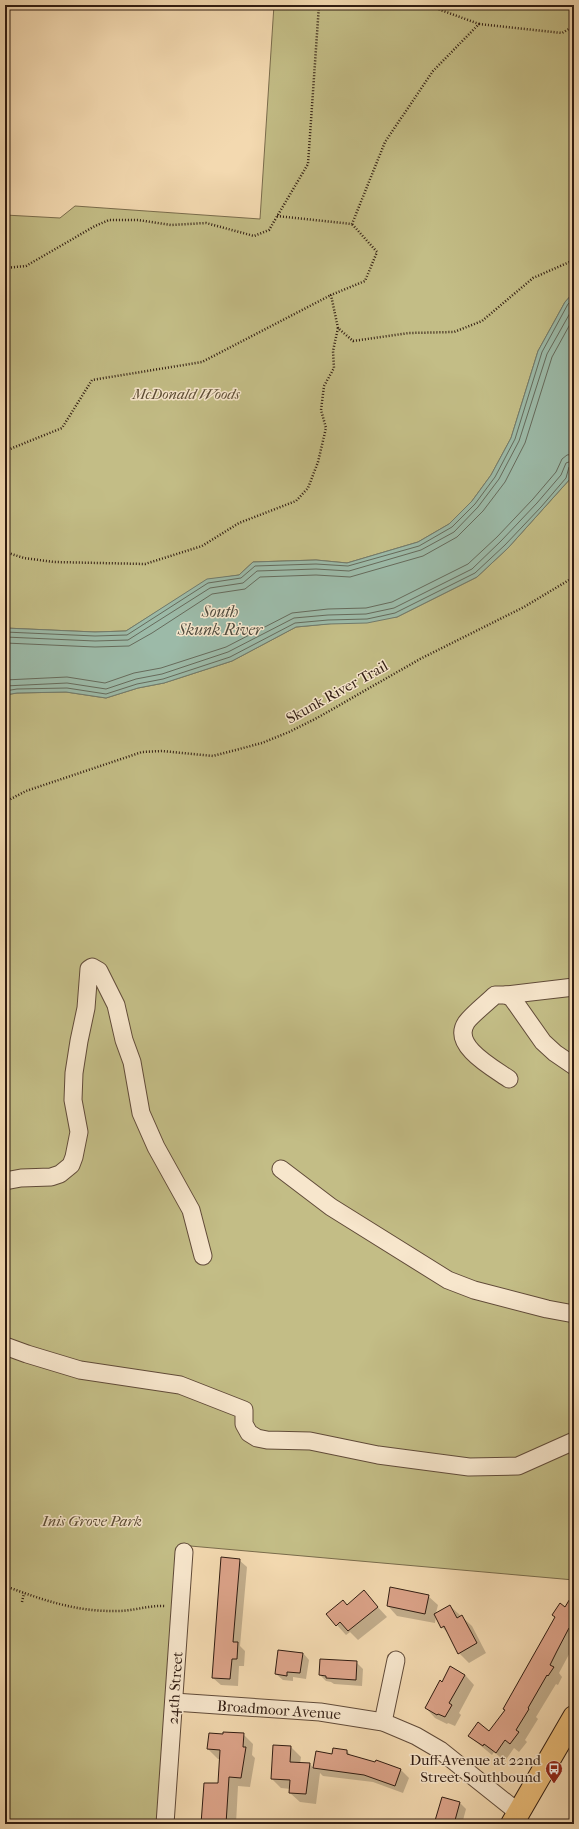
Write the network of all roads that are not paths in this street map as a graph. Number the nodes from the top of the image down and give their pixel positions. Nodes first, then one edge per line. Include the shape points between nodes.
1 (574, 987) edge
2 (506, 995) junction
3 (574, 1066) edge
4 (509, 1079) dead end
5 (280, 1169) dead end
6 (5, 1181) edge
7 (202, 1256) dead end
8 (574, 1314) edge
9 (5, 1346) edge
10 (574, 1441) edge
11 (184, 1552) dead end
12 (396, 1660) dead end
13 (174, 1702) junction
14 (574, 1716) edge
15 (383, 1722) junction
16 (516, 1820) edge
17 (165, 1824) edge

1 - 2 street
2 - 3 street via 512,998 543,1042
2 - 4 street via 495,995 466,1023 463,1031 470,1050
5 - 8 street via 331,1208 448,1280 474,1290
6 - 7 street via 60,1174 71,1165 79,1132 73,1100 74,1073 86,1008 89,969 92,967 99,971 116,1005 132,1062 141,1113 156,1147 191,1210
9 - 10 street via 80,1370 180,1385 244,1410 244,1424 249,1433 267,1440 310,1441 400,1458 468,1467 518,1466
11 - 13 street, 24th Street
12 - 15 street
13 - 15 street, Broadmoor Avenue via 320,1712
13 - 17 street, 24th Street
14 - 16 main road
15 - 16 street, Broadmoor Avenue via 440,1750

